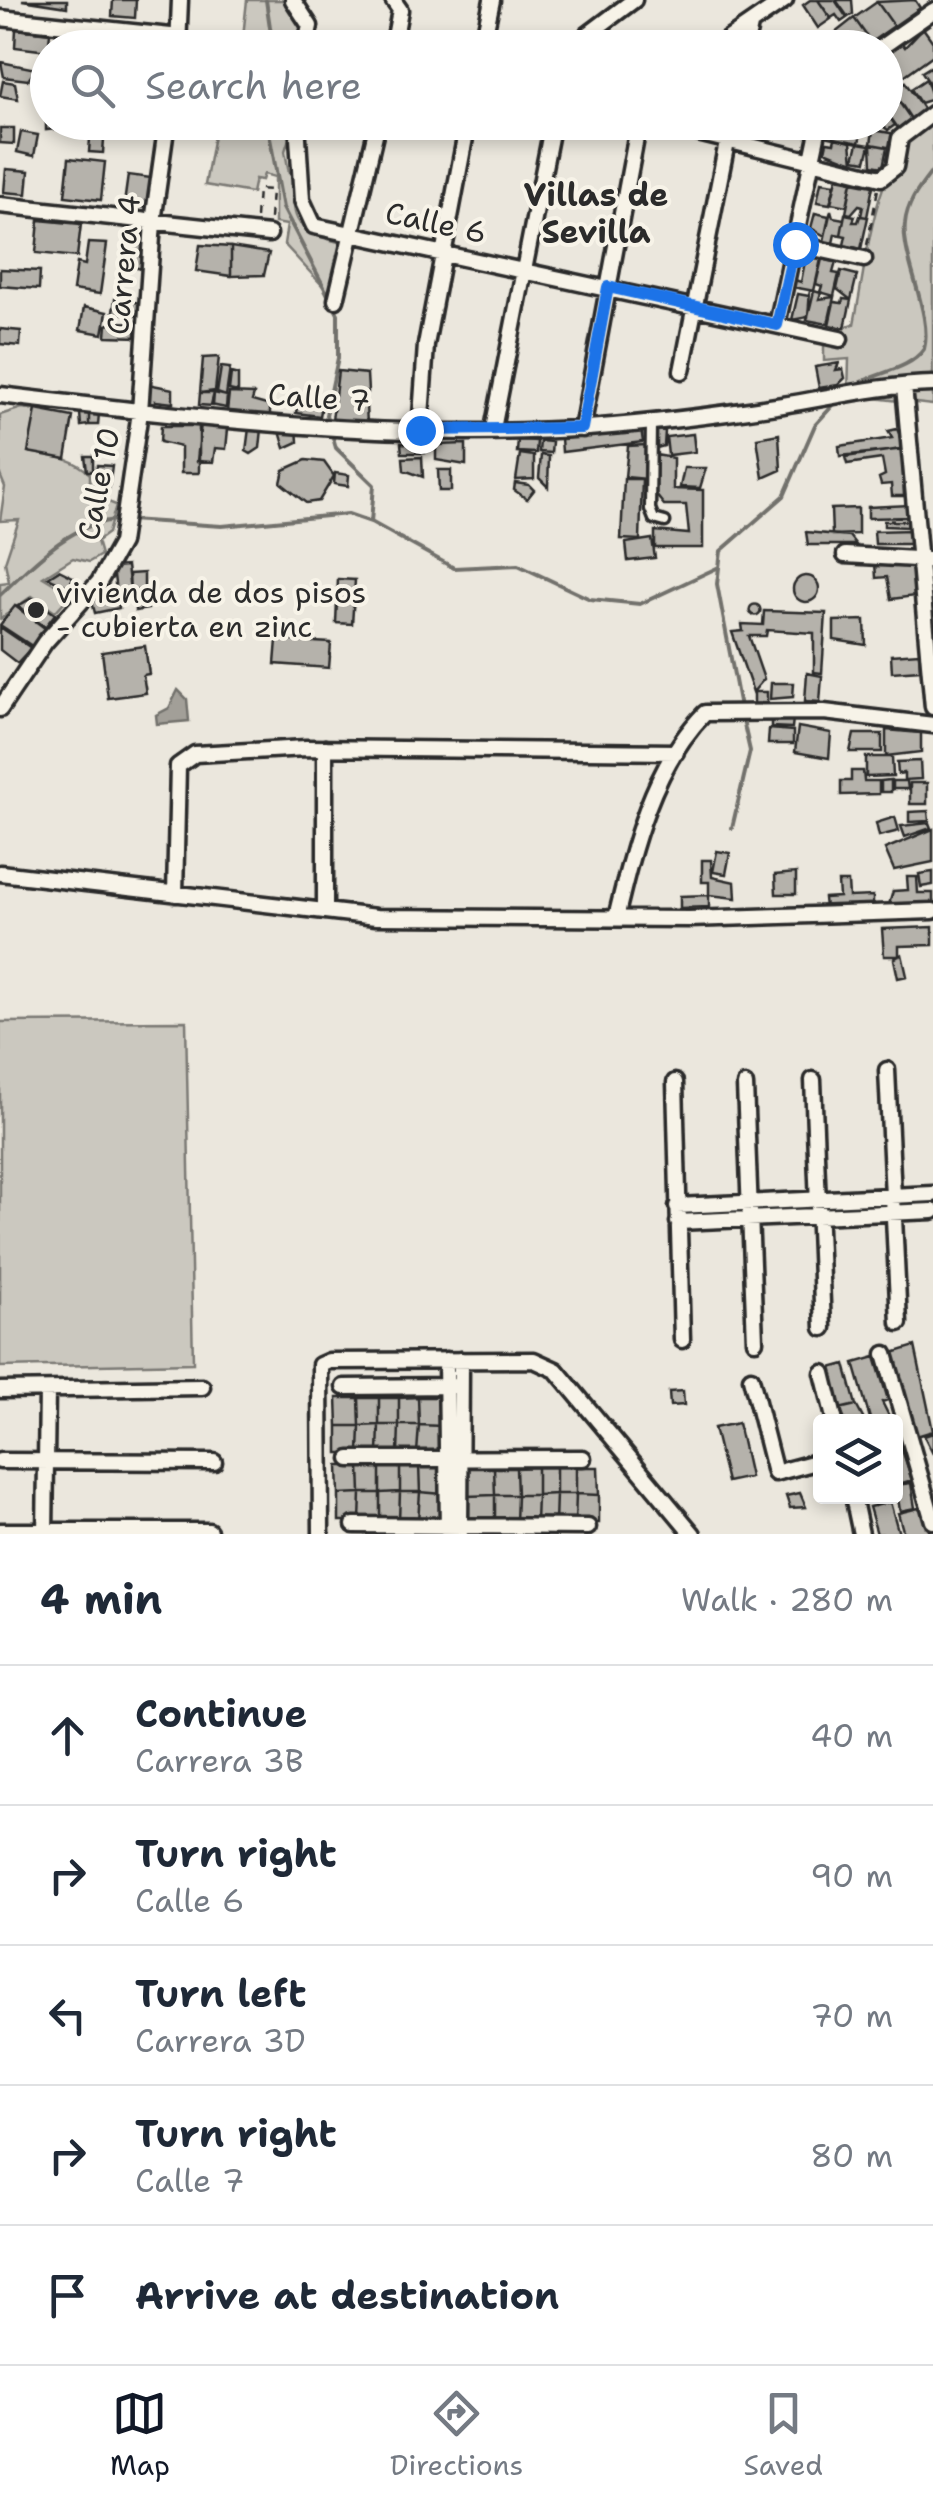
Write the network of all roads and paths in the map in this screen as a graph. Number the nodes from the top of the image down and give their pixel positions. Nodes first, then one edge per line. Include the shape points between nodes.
1 (180, 0) edge
2 (293, 0) edge
3 (392, 0) edge
4 (492, 0) edge
5 (634, 0) edge
6 (785, 0) edge
7 (933, 12) edge
8 (0, 18) edge
9 (750, 26) junction
10 (90, 30) edge
11 (179, 30) edge
12 (309, 30) edge
13 (396, 30) edge
14 (486, 30) edge
15 (594, 30) edge
16 (744, 30) edge
17 (749, 30) edge
18 (903, 32) edge
19 (933, 113) edge
20 (903, 136) edge
21 (165, 140) edge
22 (298, 140) edge
23 (374, 140) edge
24 (465, 140) edge
25 (549, 140) edge
26 (636, 140) edge
27 (716, 140) edge
28 (727, 140) edge
29 (815, 140) edge
30 (900, 140) edge
31 (726, 143) junction
32 (810, 160) junction
33 (881, 178) junction
34 (0, 205) edge
35 (153, 222) junction
36 (255, 224) dead end
37 (269, 230) joint
38 (354, 234) junction
39 (795, 244) junction
40 (443, 254) junction
41 (864, 259) joint
42 (521, 269) junction
43 (608, 287) junction
44 (336, 300) dead end
45 (695, 306) junction
46 (777, 325) junction
47 (840, 339) dead end
48 (682, 371) dead end
49 (933, 384) edge
50 (904, 386) junction
51 (0, 395) edge
52 (140, 412) junction
53 (651, 423) junction
54 (493, 428) junction
55 (582, 428) junction
56 (420, 430) junction
57 (665, 522) dead end
58 (846, 555) dead end
59 (928, 560) edge
60 (933, 707) edge
61 (0, 709) edge
62 (933, 725) edge
63 (325, 748) junction
64 (676, 752) junction
65 (0, 873) edge
66 (175, 894) junction
67 (325, 911) junction
68 (933, 911) edge
69 (616, 918) junction
70 (887, 1070) dead end
71 (813, 1080) dead end
72 (675, 1082) dead end
73 (745, 1086) dead end
74 (933, 1194) edge
75 (892, 1196) junction
76 (815, 1199) junction
77 (750, 1202) junction
78 (677, 1206) junction
79 (933, 1211) edge
80 (893, 1213) junction
81 (816, 1216) junction
82 (750, 1219) junction
83 (678, 1222) junction
84 (899, 1324) dead end
85 (823, 1328) dead end
86 (682, 1340) dead end
87 (754, 1341) dead end
88 (885, 1354) dead end
89 (454, 1360) junction
90 (823, 1373) dead end
91 (752, 1378) dead end
92 (344, 1386) dead end
93 (454, 1386) junction
94 (202, 1387) dead end
95 (0, 1390) edge
96 (47, 1390) junction
97 (833, 1414) edge
98 (454, 1458) junction
99 (583, 1458) dead end
100 (350, 1459) dead end
101 (0, 1461) edge
102 (46, 1462) junction
103 (214, 1462) dead end
104 (813, 1463) edge
105 (854, 1504) edge
106 (933, 1520) edge
107 (354, 1525) dead end
108 (588, 1527) dead end
109 (454, 1530) edge
110 (0, 1531) edge
111 (208, 1531) dead end
112 (45, 1532) edge
113 (321, 1534) edge
114 (693, 1534) edge
115 (862, 1534) edge

1 - 11 street
2 - 12 street
3 - 13 street via 400,10
4 - 14 street
5 - 15 street
6 - 9 street
7 - 18 street
8 - 10 street
9 - 16 street
9 - 17 street
19 - 20 street
21 - 35 street, Carrera 4
22 - 38 street, Calle 6 via 302,200 314,226
23 - 38 street
24 - 40 street
25 - 42 street
26 - 43 street
27 - 31 street
28 - 31 street
29 - 32 street
30 - 33 street via 895,167
31 - 32 street
31 - 45 street
32 - 33 street
32 - 39 street
33 - 41 path
34 - 35 street
35 - 37 street
35 - 52 street, Carrera 4
36 - 37 path via 258,189 272,190
38 - 40 street, Calle 6
38 - 44 street
39 - 41 street
39 - 46 street
40 - 42 street, Calle 6
40 - 56 street via 426,345
42 - 43 street, Calle 6
42 - 54 street
43 - 45 street, Calle 6
43 - 55 street
45 - 46 street, Calle 6
45 - 48 street
46 - 47 street, Calle 6
49 - 50 street, Calle 7
50 - 53 street, Calle 7
50 - 59 street
51 - 52 street, Calle 7
52 - 56 street, Calle 7
52 - 61 street, Calle 10 via 121,543 100,582 45,642
53 - 55 street, Calle 7
53 - 57 lane via 650,508 654,519
54 - 55 street, Calle 7
54 - 56 street, Calle 7
58 - 59 street
59 - 60 street
62 - 64 street via 824,712 718,710 690,729
63 - 64 street
63 - 66 street via 185,758 176,776
63 - 67 street
64 - 69 street via 637,834
65 - 66 street
66 - 67 street
67 - 69 street
68 - 69 street
70 - 75 street
71 - 76 street
72 - 78 street
73 - 77 street
74 - 75 street
75 - 76 street
75 - 80 street
76 - 77 street
76 - 81 street
77 - 78 street
77 - 82 street
78 - 83 street
79 - 80 street
80 - 81 street
80 - 84 street
81 - 82 street
81 - 85 street
82 - 83 street
82 - 87 street
83 - 86 street
88 - 106 street
89 - 93 street
89 - 113 street via 320,1366
89 - 114 street via 534,1360 556,1370
90 - 97 street
91 - 104 street via 775,1474
92 - 93 street
93 - 98 street
94 - 96 street
95 - 96 street
96 - 102 street
98 - 99 street
98 - 100 street
98 - 109 street
101 - 102 street
102 - 103 street
102 - 112 street
105 - 115 street
107 - 109 street
108 - 109 street
110 - 112 street
111 - 112 street

